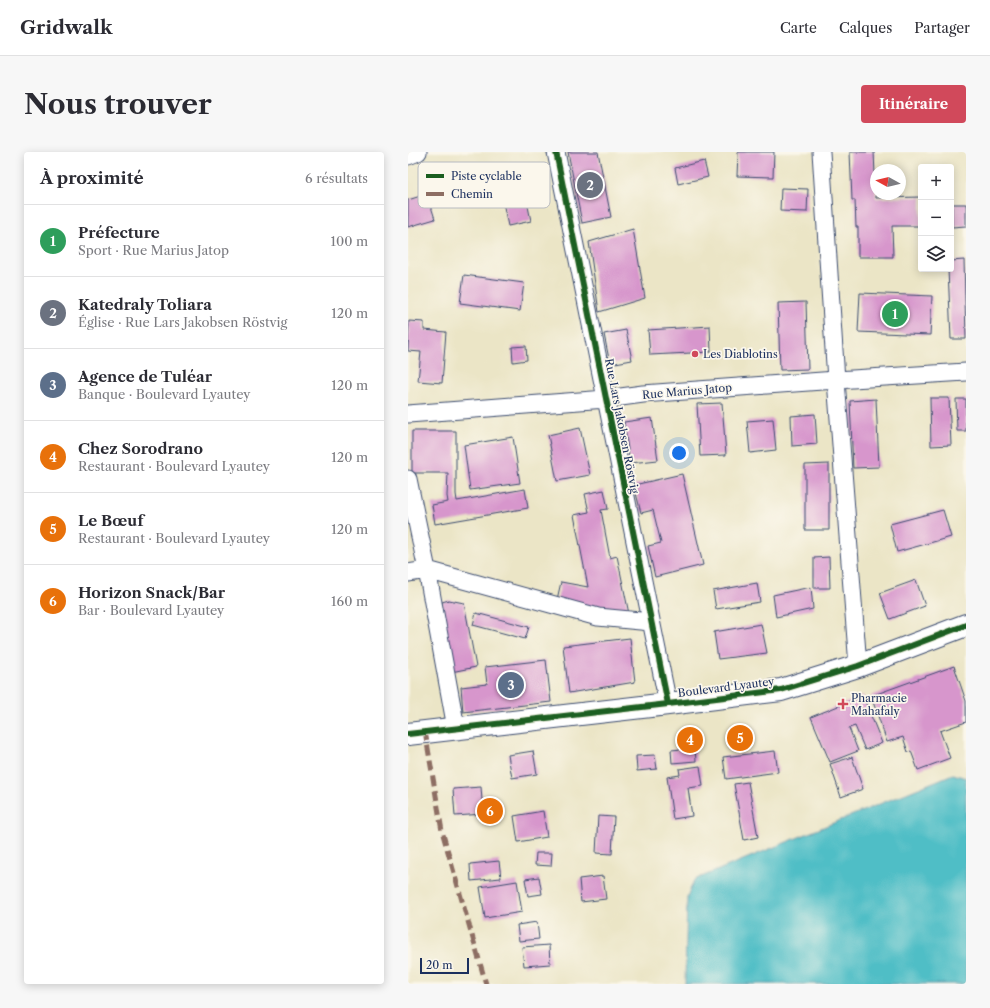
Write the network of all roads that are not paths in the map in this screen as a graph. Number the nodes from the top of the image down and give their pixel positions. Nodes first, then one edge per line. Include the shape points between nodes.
1 (418, 152) edge
2 (556, 152) edge
3 (821, 152) edge
4 (408, 156) edge
5 (966, 372) edge
6 (836, 380) junction
7 (606, 399) junction
8 (408, 414) edge
9 (408, 479) edge
10 (427, 570) junction
11 (408, 573) edge
12 (651, 622) junction
13 (966, 625) edge
14 (858, 666) junction
15 (668, 704) junction
16 (456, 728) junction
17 (408, 734) edge

1 - 4 street
2 - 7 street, Rue Lars Jakobsen Röstvig
3 - 6 street
5 - 6 street, Rue Marius Jatop
6 - 7 street, Rue Marius Jatop
6 - 14 street
7 - 8 street, Rue Marius Jatop
7 - 12 street, Rue Lars Jakobsen Röstvig
9 - 10 street
10 - 11 street
10 - 12 street via 598,617
10 - 16 street
12 - 15 street, Rue Lars Jakobsen Röstvig
13 - 14 street, Boulevard Lyautey
14 - 15 street, Boulevard Lyautey via 781,690
15 - 16 street, Boulevard Lyautey
16 - 17 street, Boulevard Lyautey

